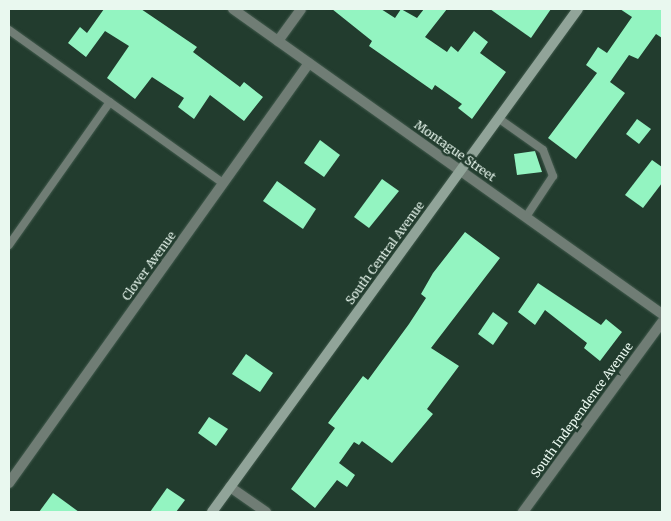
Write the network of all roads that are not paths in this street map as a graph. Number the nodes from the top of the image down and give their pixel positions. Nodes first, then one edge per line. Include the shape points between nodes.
1 (233, 9) edge
2 (301, 9) edge
3 (578, 9) edge
4 (9, 30) edge
5 (278, 41) junction
6 (309, 63) junction
7 (110, 102) junction
8 (498, 118) junction
9 (460, 170) junction
10 (223, 183) junction
11 (526, 217) junction
12 (9, 246) edge
13 (662, 314) edge
14 (662, 322) edge
15 (9, 483) edge
16 (230, 487) junction
17 (212, 512) edge
18 (266, 512) edge
19 (523, 512) edge

1 - 5 street, Montague Street
2 - 5 street
3 - 8 main road, South Central Avenue
4 - 7 lane
5 - 6 street, Montague Street
6 - 9 street, Montague Street
6 - 10 street, Clover Avenue
7 - 10 lane
7 - 12 lane
8 - 9 main road, South Central Avenue
8 - 11 lane via 543,150 553,176
9 - 11 street, Montague Street
9 - 16 main road, South Central Avenue
10 - 15 street, Clover Avenue
11 - 13 street, Montague Street
14 - 19 street, South Independence Avenue
16 - 17 main road, South Central Avenue
16 - 18 street

